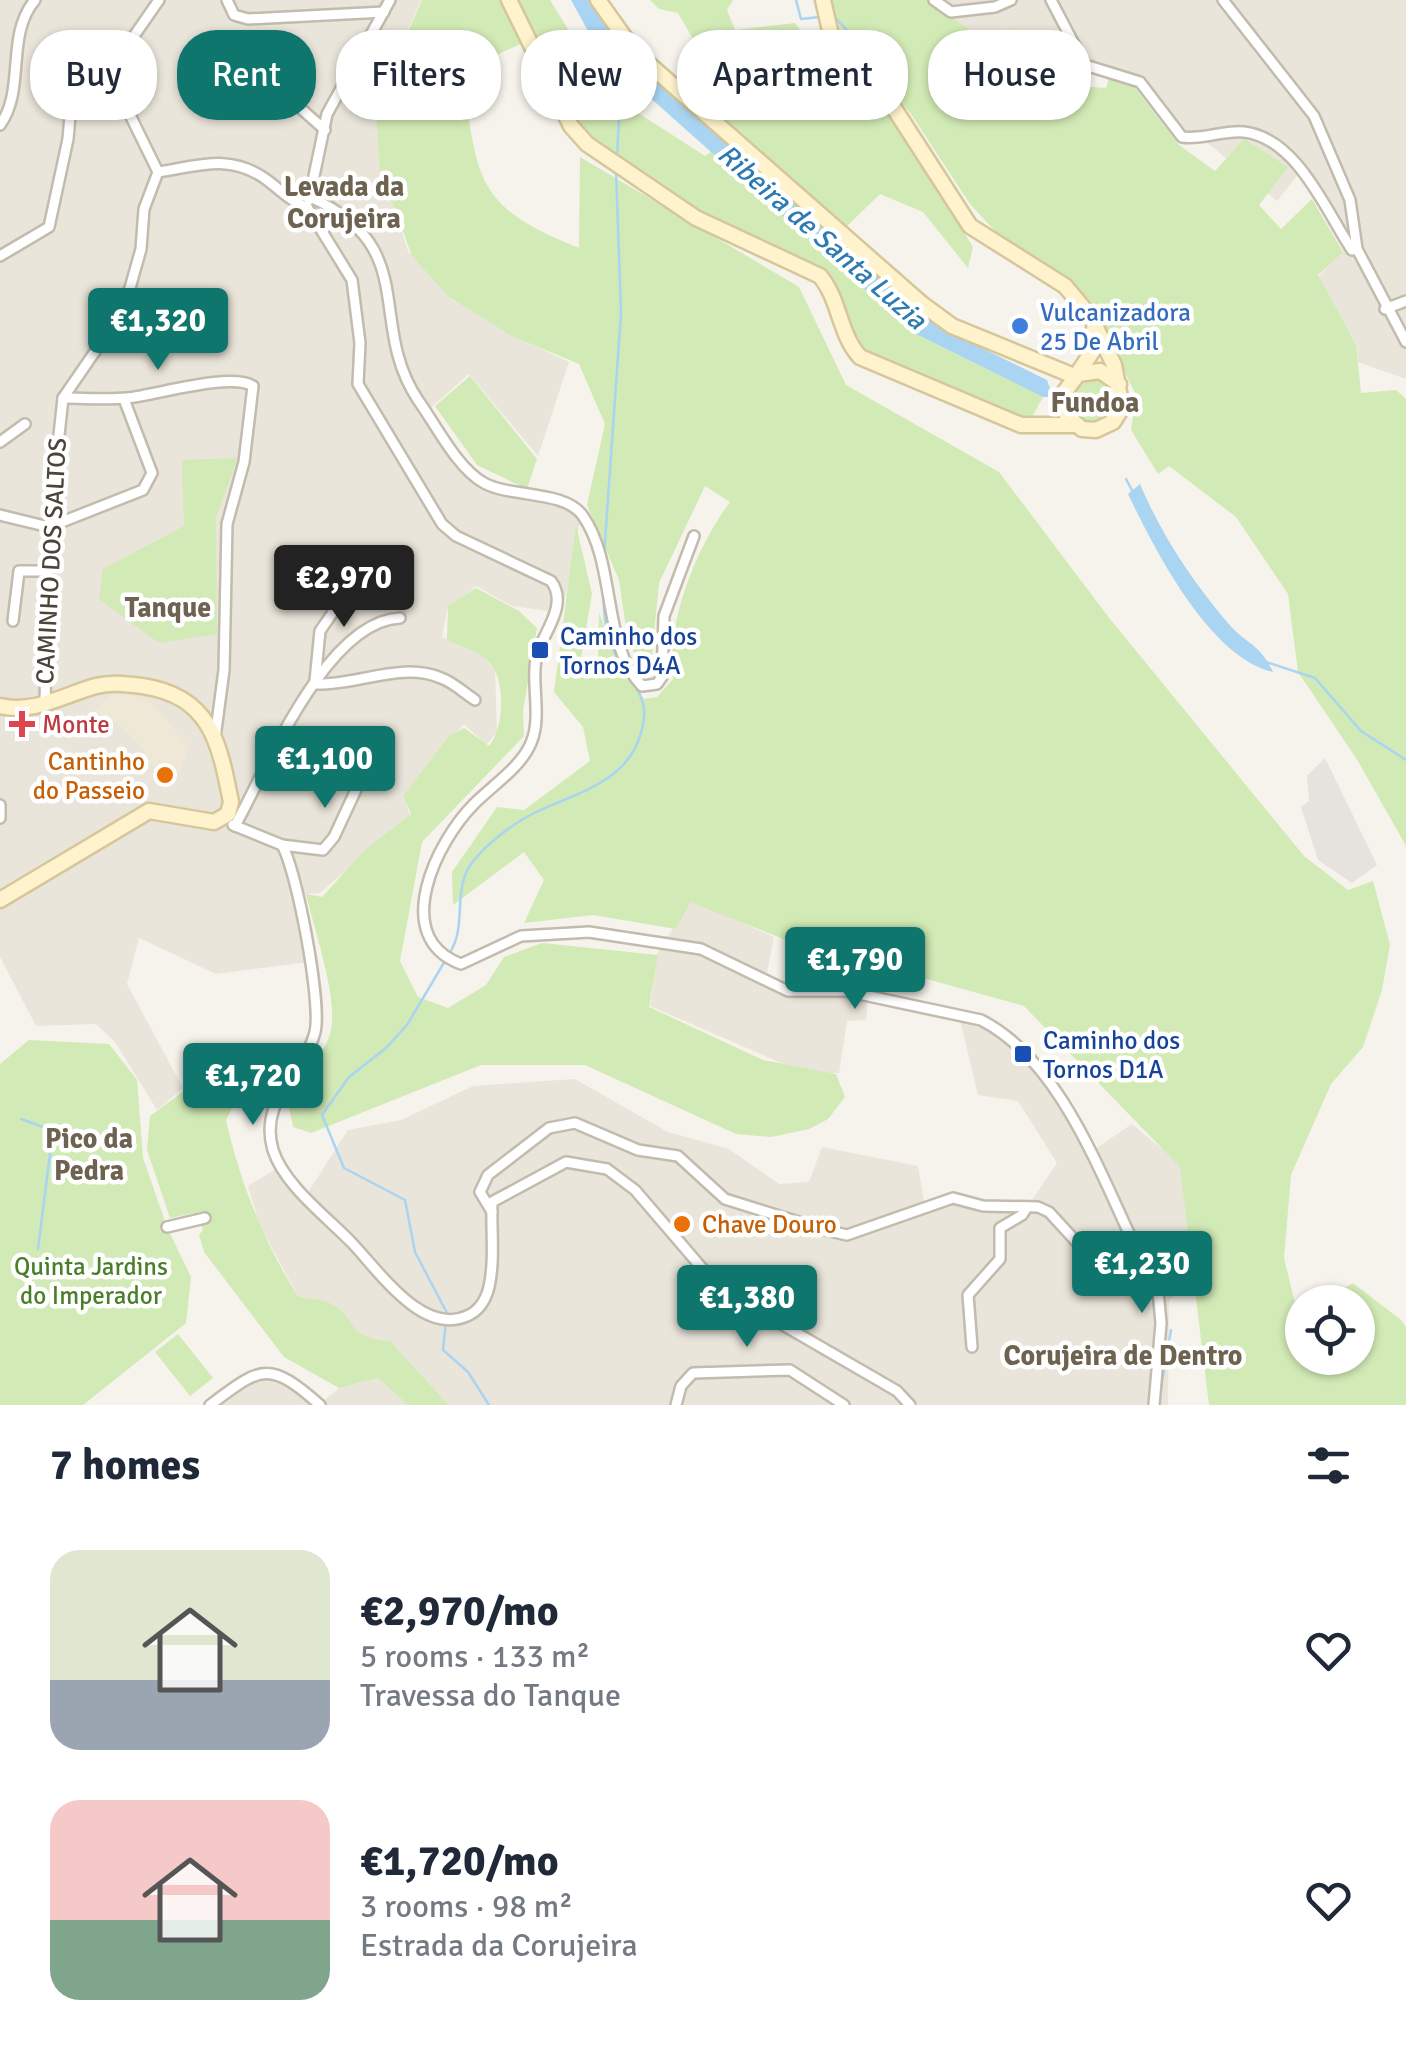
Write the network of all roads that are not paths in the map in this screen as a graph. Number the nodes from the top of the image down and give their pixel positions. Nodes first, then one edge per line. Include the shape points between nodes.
1 (35, 0) edge
2 (159, 0) edge
3 (227, 0) edge
4 (390, 0) edge
5 (509, 0) edge
6 (598, 0) edge
7 (823, 0) edge
8 (934, 0) edge
9 (1011, 0) edge
10 (1050, 0) edge
11 (1223, 0) edge
12 (384, 12) junction
13 (138, 30) edge
14 (69, 120) edge
15 (132, 120) edge
16 (314, 120) edge
17 (0, 125) edge
18 (325, 130) junction
19 (158, 172) junction
20 (308, 202) junction
21 (1358, 249) junction
22 (0, 256) edge
23 (1406, 300) edge
24 (1385, 309) junction
25 (1092, 317) junction
26 (1406, 342) edge
27 (1046, 368) junction
28 (1076, 375) junction
29 (1118, 384) junction
30 (63, 398) junction
31 (124, 398) junction
32 (1062, 398) junction
33 (25, 424) dead end
34 (1038, 425) junction
35 (1082, 428) junction
36 (0, 442) edge
37 (0, 515) edge
38 (49, 527) junction
39 (694, 536) dead end
40 (362, 570) dead end
41 (47, 571) junction
42 (400, 618) dead end
43 (13, 620) dead end
44 (315, 684) junction
45 (475, 700) dead end
46 (44, 704) junction
47 (0, 706) edge
48 (214, 740) junction
49 (367, 766) dead end
50 (0, 804) edge
51 (2, 818) edge
52 (228, 823) junction
53 (282, 846) junction
54 (0, 900) edge
55 (1027, 1207) junction
56 (492, 1212) junction
57 (204, 1218) dead end
58 (167, 1227) dead end
59 (1145, 1268) junction
60 (972, 1347) dead end
61 (210, 1405) edge
62 (320, 1405) edge
63 (676, 1405) edge
64 (844, 1405) edge
65 (910, 1405) edge
66 (1154, 1405) edge

1 - 17 street via 19,29
2 - 13 street
3 - 12 street via 234,15 248,19
4 - 12 street
5 - 34 main road via 571,126 615,163 696,218 820,276 860,357 1021,425
6 - 27 main road via 635,52 922,304 952,326
7 - 25 main road via 832,34 872,74 970,226 1065,286
8 - 9 street via 951,12
10 - 21 street via 1086,65 1140,82 1182,137 1239,131 1276,146 1352,250
11 - 21 street via 1314,116 1350,200
12 - 18 street via 341,82
14 - 22 street via 49,227
15 - 19 street
16 - 18 street
18 - 20 street
19 - 20 street via 230,163
19 - 30 street, CAMINHO DOS SALTOS via 144,208 130,288
20 - 39 street via 340,212 369,239 391,296 405,378 466,466 500,490 575,506 586,521 626,662 649,688 662,676 664,616
20 - 59 street via 352,280 358,384 442,524 556,588 552,627 538,653 532,741 447,842 422,904 430,938 447,959 461,964 521,936 589,932 701,949 788,991 845,990 981,1020 1014,1043 1069,1110
21 - 24 street
23 - 24 street
24 - 26 street
25 - 28 main road via 1095,345
25 - 29 main road
27 - 28 main road
27 - 32 main road
28 - 29 main road via 1100,370
28 - 32 main road
29 - 35 main road via 1122,408 1108,426
30 - 31 street
30 - 38 street, CAMINHO DOS SALTOS
31 - 38 street via 152,474 143,490
31 - 48 street via 250,382 255,392 226,524 224,670
32 - 34 main road
32 - 35 main road
33 - 36 street
34 - 35 main road
37 - 38 street
38 - 41 street, CAMINHO DOS SALTOS
40 - 44 street via 320,632
41 - 43 street via 19,571
41 - 46 street, CAMINHO DOS SALTOS
42 - 44 street via 385,618 353,640
44 - 45 street via 404,672 440,677
44 - 52 street via 289,716
46 - 47 main road
46 - 48 main road via 112,683 174,693 196,707
48 - 52 main road via 232,802
49 - 53 street via 328,845
50 - 51 street
52 - 53 street
52 - 54 main road via 150,812
53 - 56 street via 319,1002 314,1035 273,1102 272,1146 280,1166 409,1303 440,1318 466,1317 485,1299
55 - 56 street via 954,1198 847,1235 726,1199 678,1156 638,1150 588,1126 558,1123 482,1182 481,1199
55 - 59 street via 1049,1212 1094,1261 1129,1271
55 - 60 street via 1000,1228 1000,1259 968,1295
56 - 65 street via 492,1202 566,1162 607,1170 636,1190 719,1288 897,1390
57 - 58 street
59 - 66 street via 1161,1309
61 - 62 street via 266,1372
63 - 64 street via 693,1373 773,1369 801,1374

